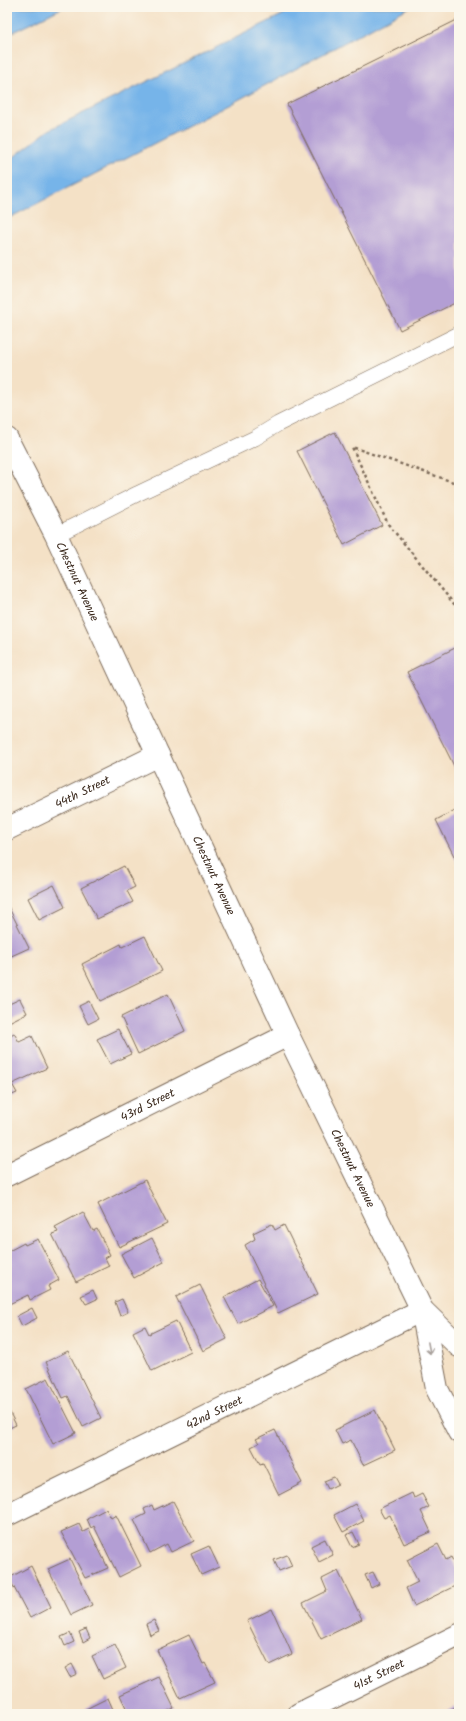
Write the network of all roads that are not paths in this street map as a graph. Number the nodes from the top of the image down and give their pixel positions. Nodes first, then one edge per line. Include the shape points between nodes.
1 (459, 334) edge
2 (7, 439) edge
3 (56, 535) junction
4 (158, 755) junction
5 (7, 829) edge
6 (288, 1035) junction
7 (7, 1175) edge
8 (422, 1310) junction
9 (459, 1346) edge
10 (459, 1432) edge
11 (7, 1515) edge
12 (459, 1635) edge
13 (299, 1714) edge

1 - 3 lane via 278,424 255,438
2 - 3 main road, Chestnut Avenue
3 - 4 main road, Chestnut Avenue
4 - 5 main road, 44th Street
4 - 6 main road, Chestnut Avenue
6 - 7 main road, 43rd Street
6 - 8 main road, Chestnut Avenue
8 - 9 main road, Chestnut Avenue
8 -> 10 main road, Chestnut Avenue via 438,1389
8 - 11 main road, 42nd Street
12 - 13 main road, 41st Street

